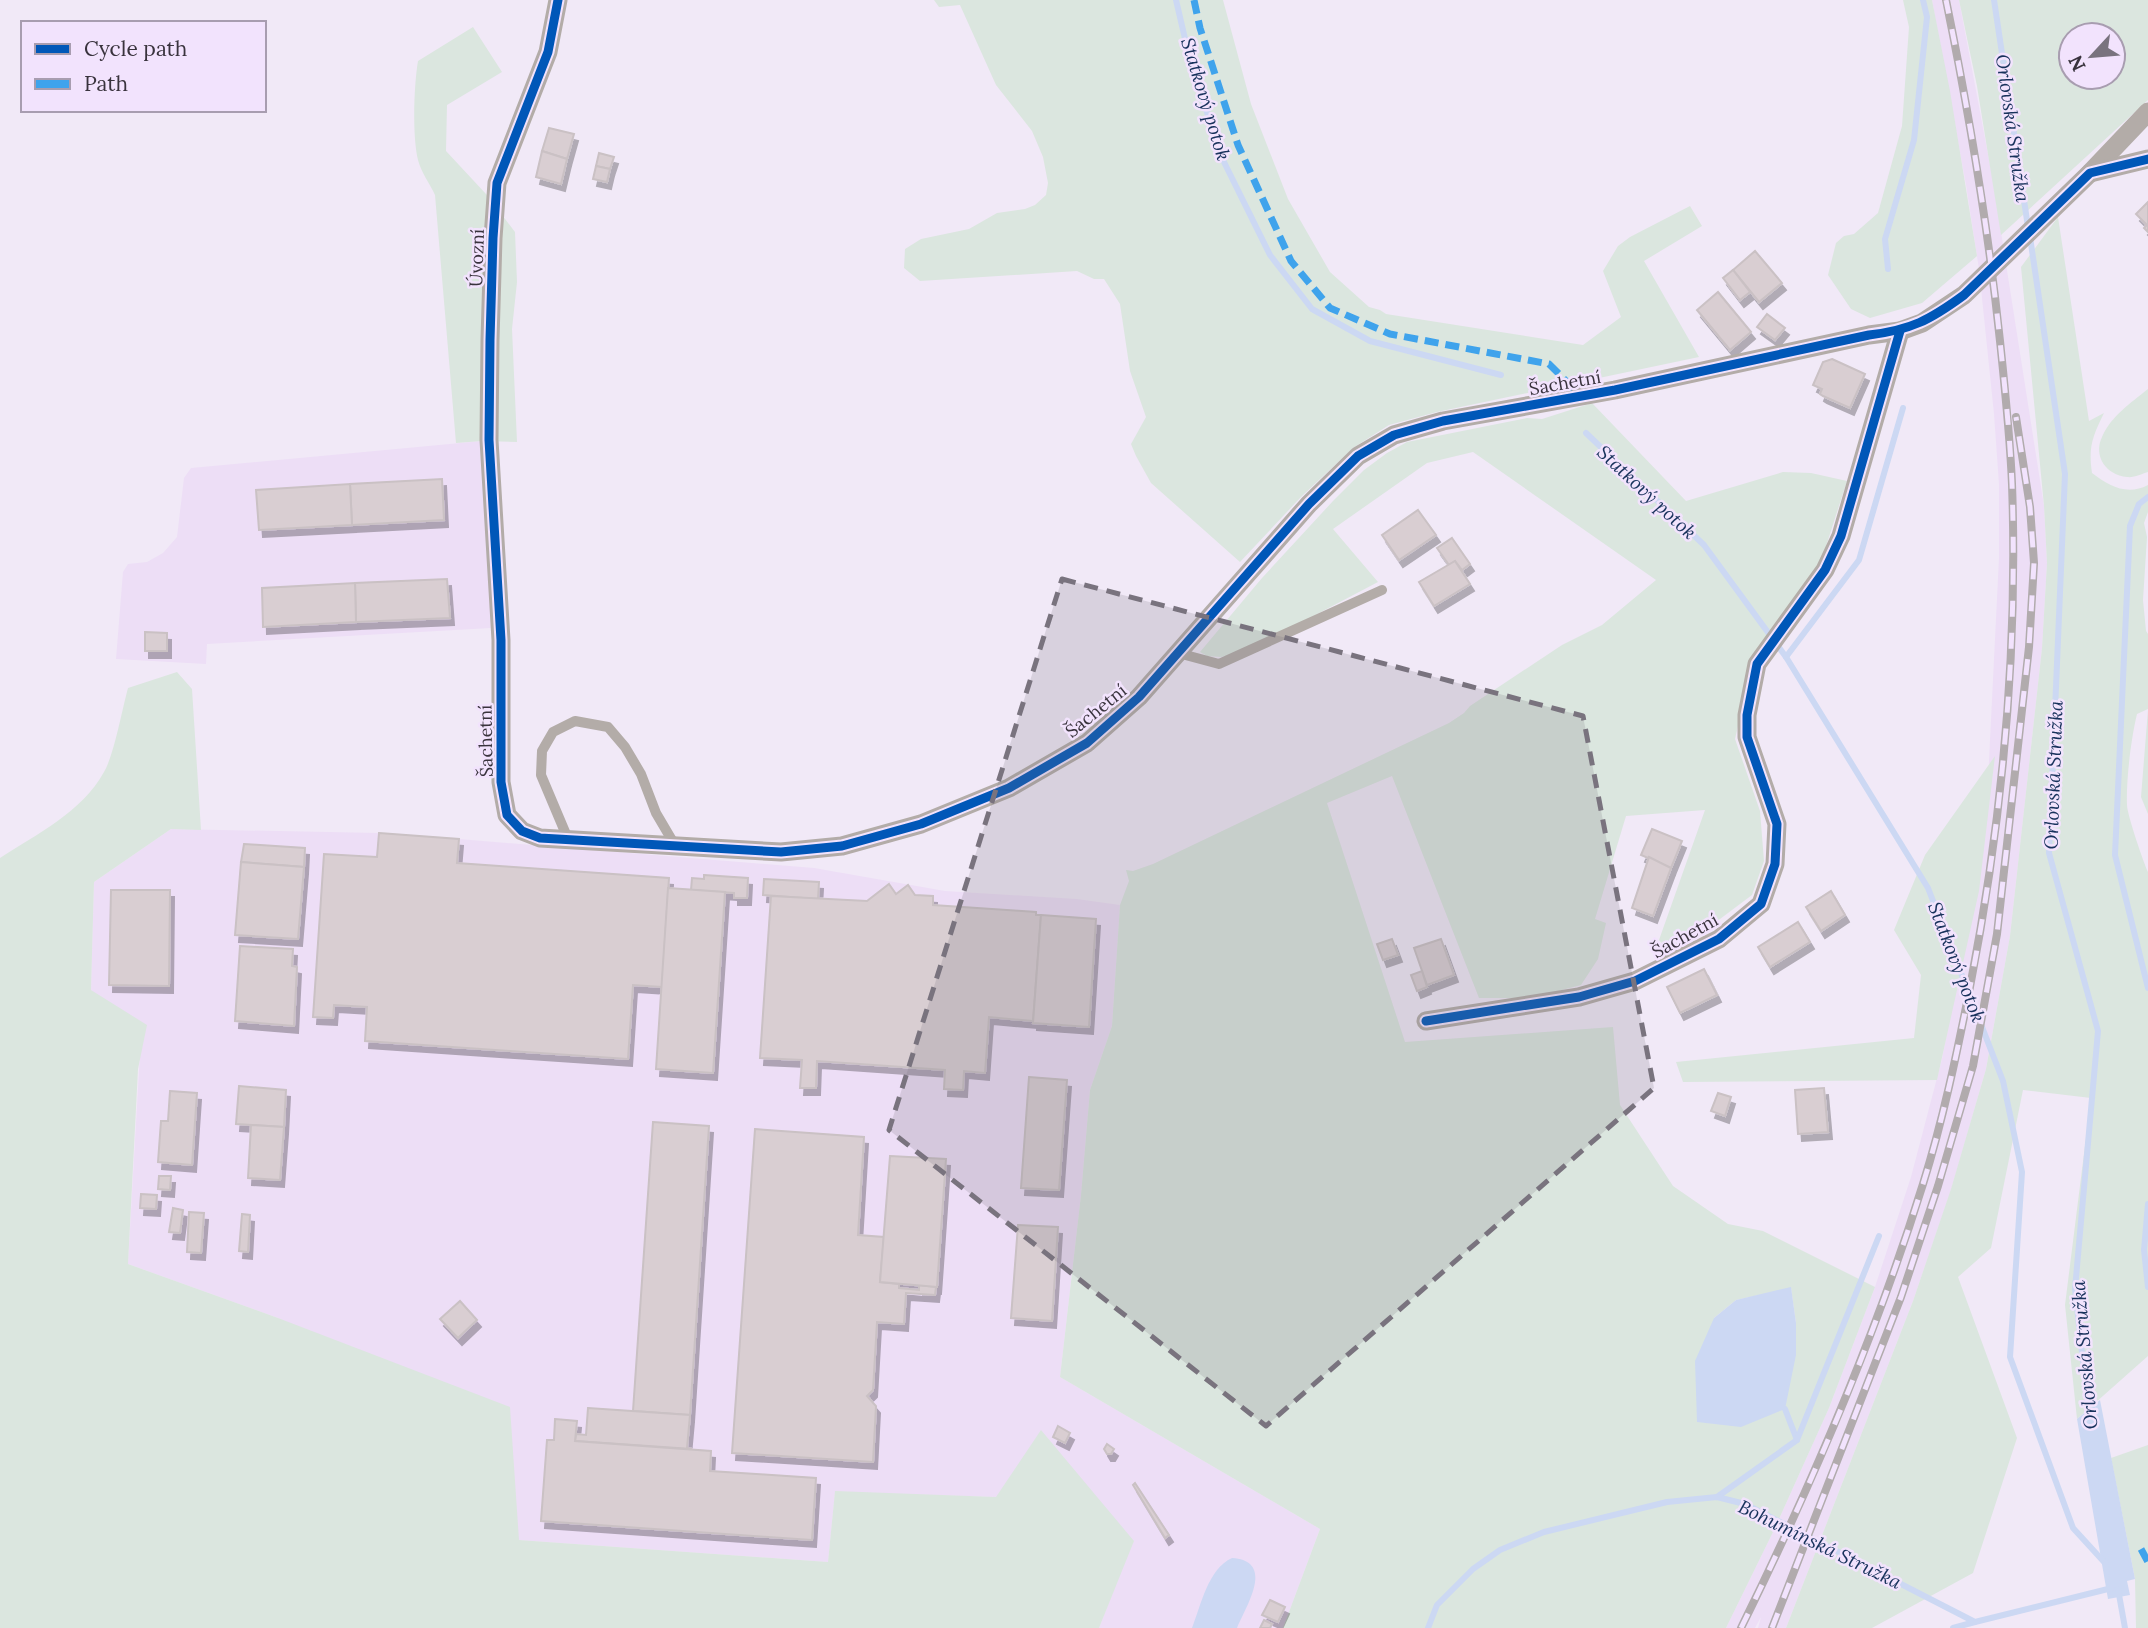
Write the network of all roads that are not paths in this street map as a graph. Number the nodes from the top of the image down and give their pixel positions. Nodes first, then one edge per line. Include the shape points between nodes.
1 (558, 0) edge
2 (2148, 112) edge
3 (2148, 159) edge
4 (2090, 173) junction
5 (1900, 331) junction
6 (495, 528) joint
7 (1382, 590) dead end
8 (1178, 653) junction
9 (568, 839) junction
10 (676, 847) junction
11 (1426, 1021) dead end

1 - 6 street, Úvozní via 548,51 498,183 489,440
2 - 4 street, Šachetní
3 - 4 street
4 - 5 street, Šachetní via 1964,295 1942,312
5 - 8 street, Šachetní via 1443,421 1394,435 1358,456 1309,504
5 - 11 street, Šachetní via 1841,536 1825,570 1757,664 1747,737 1777,824 1775,864 1761,904 1719,939 1635,981 1579,997
6 - 9 street, Šachetní via 506,815 523,831 540,838
7 - 8 lane via 1219,664
8 - 10 street, Šachetní via 1139,697 1087,743 1009,788 921,824 842,846 781,852
9 - 10 street, Šachetní
9 - 10 lane via 541,775 542,751 552,732 575,721 608,727 625,747

